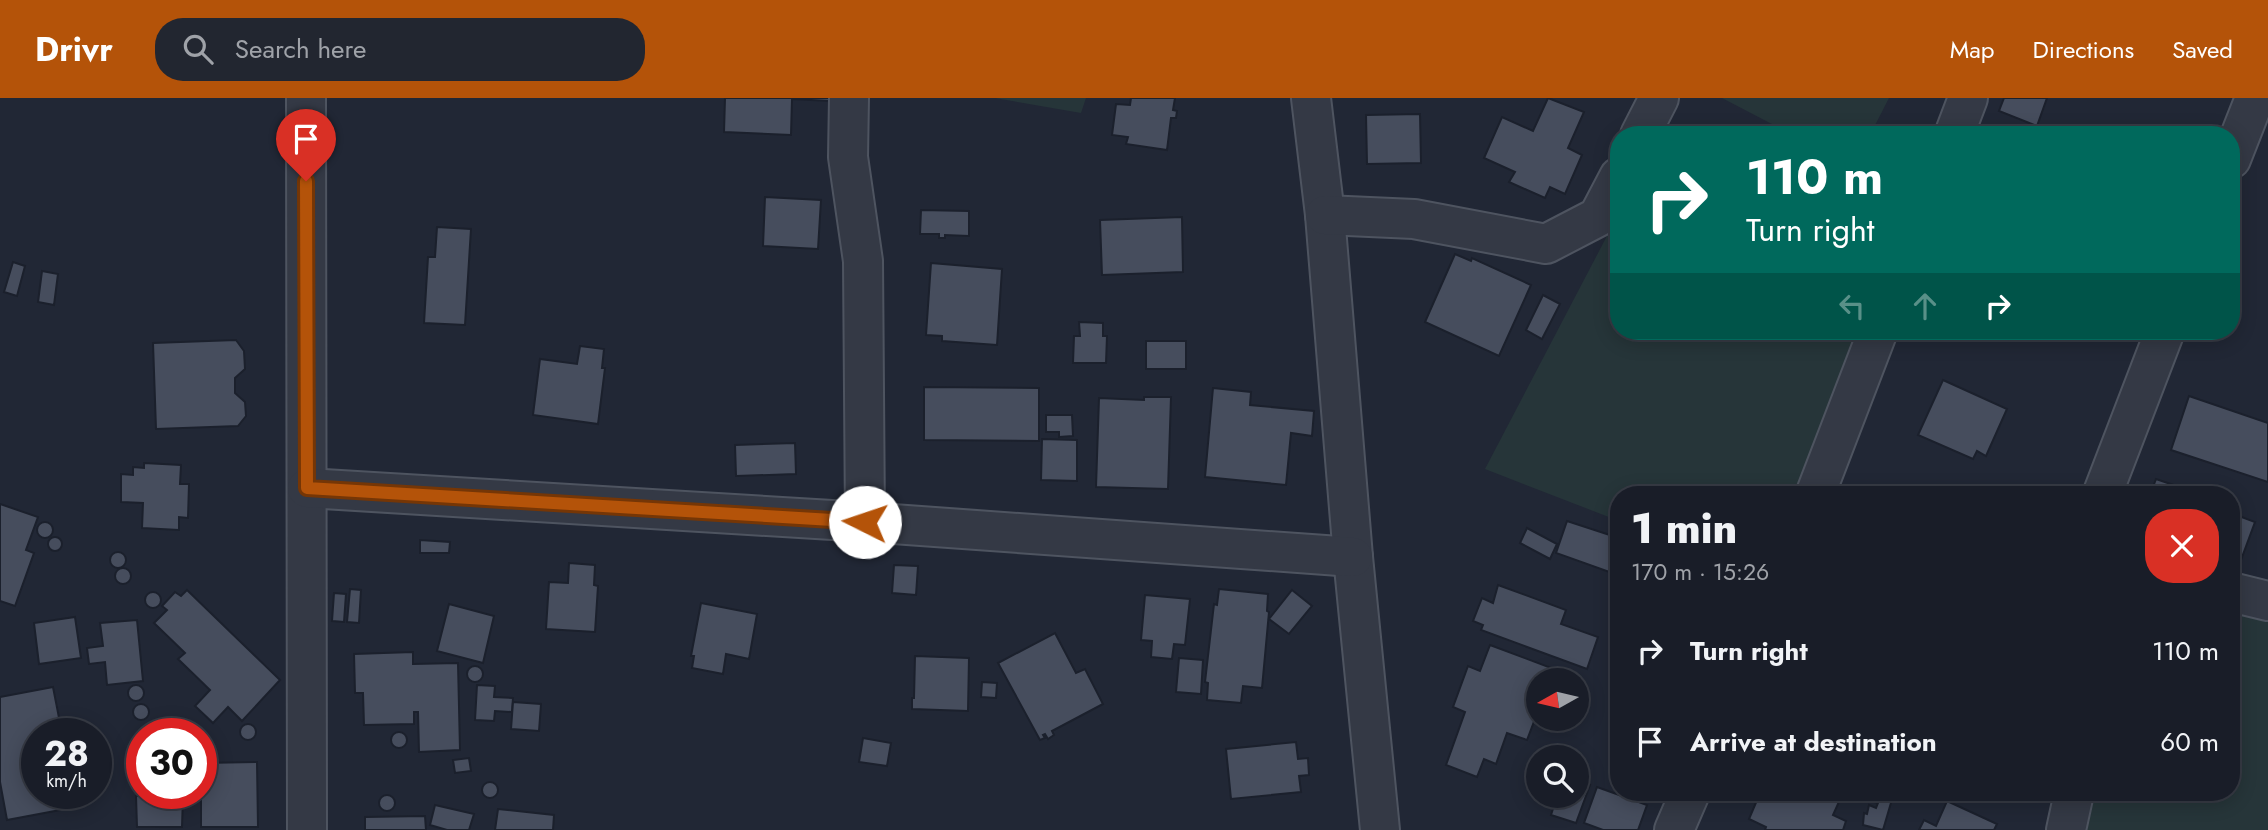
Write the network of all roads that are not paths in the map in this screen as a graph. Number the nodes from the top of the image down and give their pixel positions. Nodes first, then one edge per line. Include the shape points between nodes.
1 (306, 98) edge
2 (849, 98) edge
3 (1311, 98) edge
4 (1659, 98) edge
5 (1968, 98) edge
6 (2255, 98) edge
7 (1645, 126) edge
8 (1957, 126) edge
9 (2240, 136) edge
10 (1610, 195) edge
11 (1325, 215) junction
12 (1875, 340) edge
13 (2162, 340) edge
14 (1818, 486) edge
15 (2105, 486) edge
16 (307, 488) junction
17 (865, 522) junction
18 (1353, 557) junction
19 (2240, 594) edge
20 (2268, 601) edge
21 (1687, 801) edge
22 (2072, 801) edge
23 (307, 830) edge
24 (1380, 830) edge
25 (1674, 830) edge
26 (2066, 830) edge

1 - 16 street
2 - 17 street via 848,158 863,261
3 - 11 street
4 - 7 street
5 - 8 street
6 - 9 street
10 - 11 street via 1598,218 1546,244 1414,219
11 - 18 street
12 - 14 street
13 - 15 street
16 - 17 street
16 - 23 street
17 - 18 street
18 - 24 street
19 - 20 street
21 - 25 street
22 - 26 street

